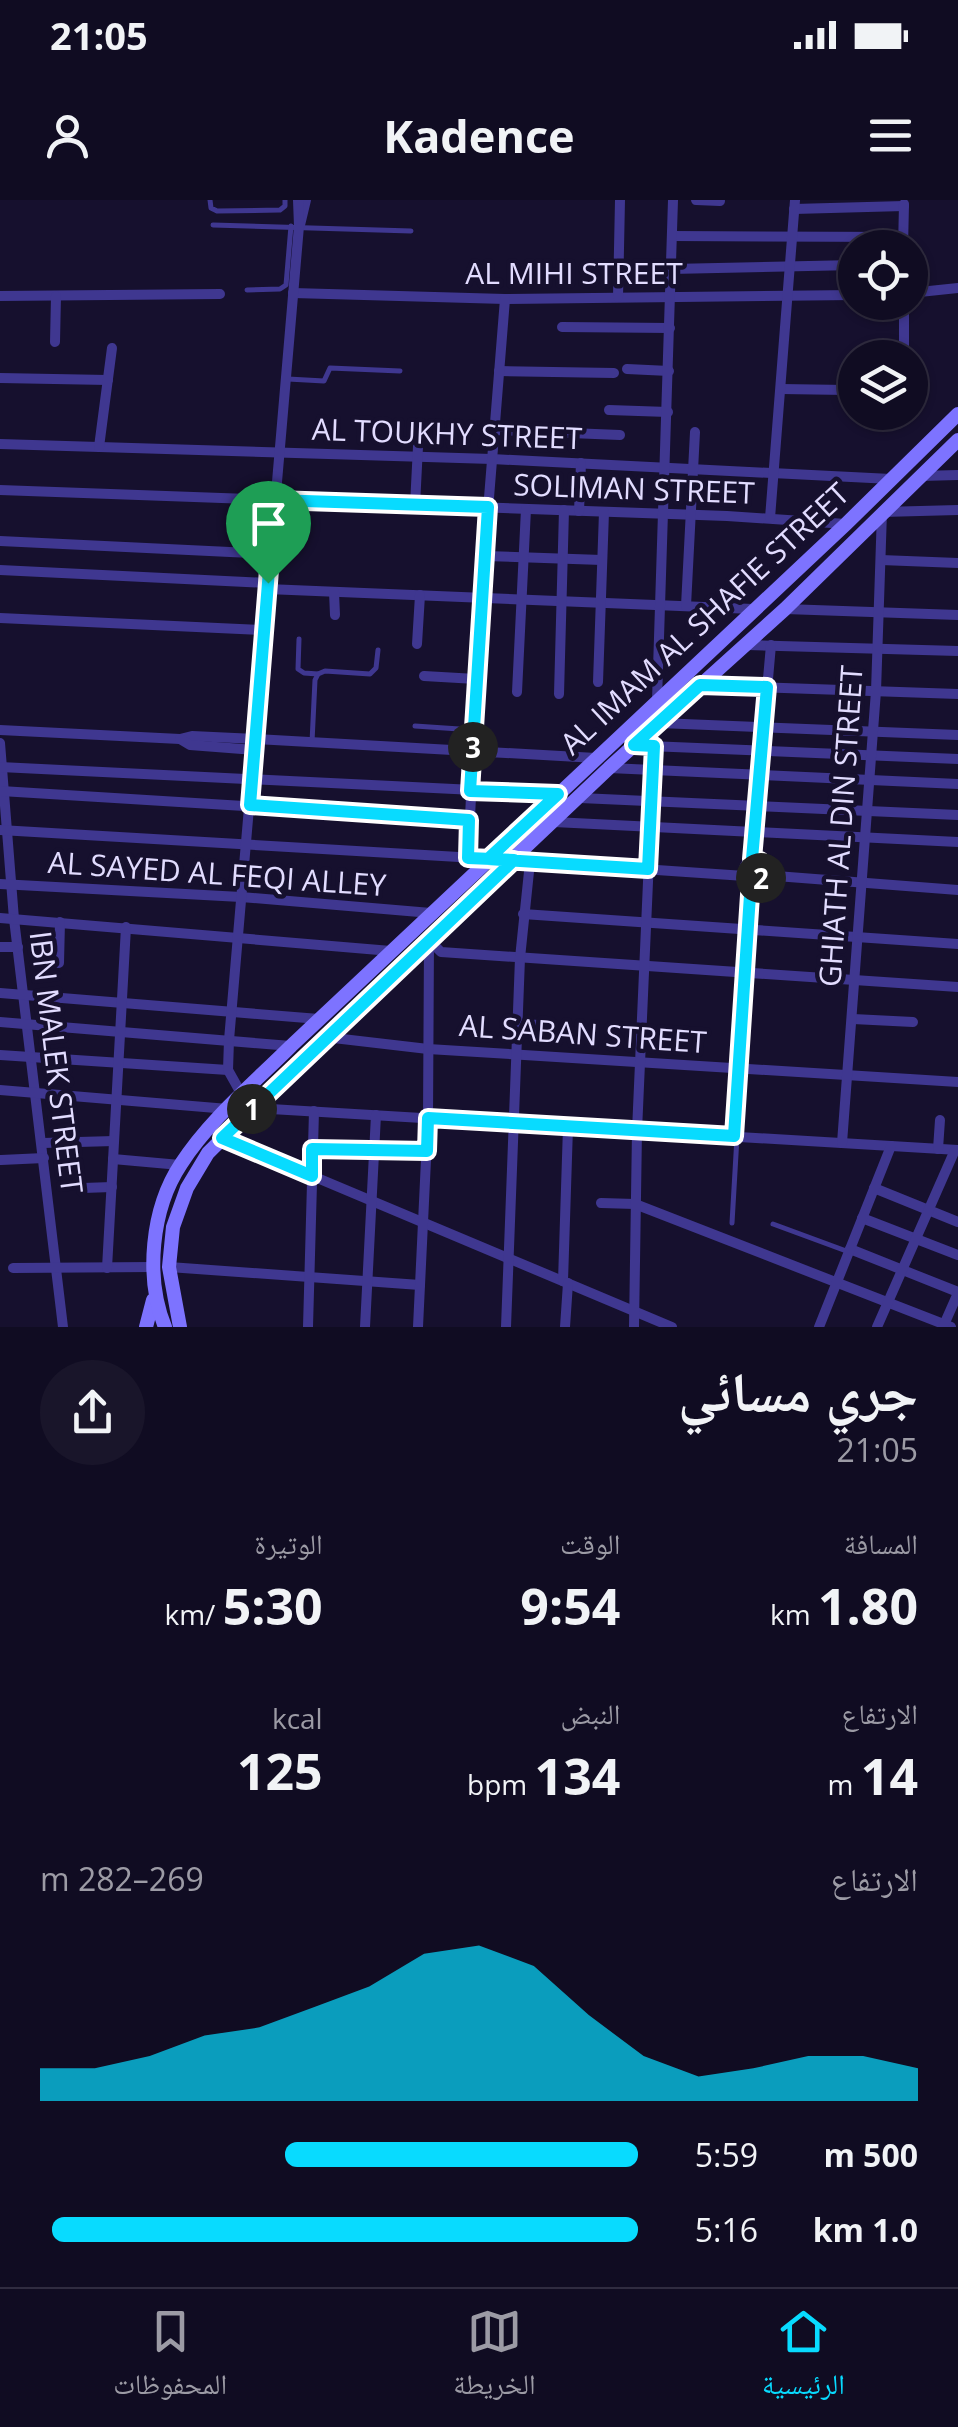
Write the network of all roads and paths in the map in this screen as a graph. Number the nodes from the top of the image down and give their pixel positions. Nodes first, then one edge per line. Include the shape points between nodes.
1 (210, 200) edge
2 (284, 200) edge
3 (298, 200) edge
4 (306, 200) edge
5 (620, 200) edge
6 (674, 200) edge
7 (696, 200) edge
8 (720, 201) edge
9 (904, 203) edge
10 (794, 204) edge
11 (213, 225) dead end
12 (295, 226) junction
13 (903, 230) edge
14 (410, 231) dead end
15 (672, 236) junction
16 (792, 238) junction
17 (838, 240) edge
18 (838, 265) edge
19 (790, 266) junction
20 (672, 269) junction
21 (958, 288) edge
22 (246, 290) dead end
23 (928, 291) edge
24 (220, 294) dead end
25 (292, 294) junction
26 (0, 296) edge
27 (56, 296) junction
28 (788, 296) junction
29 (838, 296) edge
30 (618, 297) junction
31 (670, 297) junction
32 (505, 298) junction
33 (562, 327) dead end
34 (670, 328) junction
35 (56, 342) dead end
36 (112, 348) dead end
37 (627, 369) dead end
38 (499, 371) junction
39 (400, 372) dead end
40 (669, 372) junction
41 (614, 373) dead end
42 (0, 378) edge
43 (285, 379) junction
44 (108, 380) junction
45 (781, 389) junction
46 (838, 390) edge
47 (609, 410) dead end
48 (668, 412) junction
49 (958, 414) edge
50 (419, 427) dead end
51 (494, 430) junction
52 (695, 432) dead end
53 (620, 435) dead end
54 (957, 442) edge
55 (0, 444) edge
56 (100, 447) junction
57 (279, 452) junction
58 (418, 457) junction
59 (492, 459) junction
60 (580, 463) junction
61 (667, 468) junction
62 (692, 469) junction
63 (774, 473) junction
64 (958, 475) edge
65 (920, 476) junction
66 (891, 479) junction
67 (0, 490) edge
68 (274, 500) junction
69 (415, 505) junction
70 (488, 507) junction
71 (526, 509) junction
72 (564, 510) junction
73 (579, 510) junction
74 (958, 510) edge
75 (604, 512) junction
76 (882, 512) junction
77 (665, 514) junction
78 (690, 515) junction
79 (770, 518) junction
80 (846, 524) junction
81 (0, 541) edge
82 (270, 554) junction
83 (485, 556) junction
84 (523, 558) junction
85 (563, 558) junction
86 (602, 560) junction
87 (881, 560) junction
88 (958, 563) edge
89 (0, 570) edge
90 (267, 586) junction
91 (334, 592) junction
92 (420, 595) junction
93 (481, 597) junction
94 (520, 599) junction
95 (562, 600) junction
96 (601, 602) junction
97 (660, 604) junction
98 (686, 606) junction
99 (753, 609) junction
100 (785, 609) junction
101 (879, 612) junction
102 (958, 615) edge
103 (335, 616) dead end
104 (0, 618) edge
105 (264, 630) junction
106 (298, 639) dead end
107 (417, 644) dead end
108 (747, 645) junction
109 (771, 646) junction
110 (878, 648) junction
111 (378, 650) dead end
112 (958, 651) edge
113 (318, 674) junction
114 (424, 676) dead end
115 (476, 679) junction
116 (598, 682) dead end
117 (700, 685) junction
118 (767, 687) junction
119 (876, 691) junction
120 (518, 692) dead end
121 (559, 694) dead end
122 (958, 694) edge
123 (658, 700) junction
124 (659, 723) junction
125 (416, 726) dead end
126 (763, 727) junction
127 (0, 730) edge
128 (474, 730) junction
129 (871, 732) junction
130 (958, 735) edge
131 (312, 742) junction
132 (0, 744) edge
133 (255, 744) junction
134 (634, 745) junction
135 (654, 746) junction
136 (472, 751) junction
137 (761, 751) junction
138 (869, 755) junction
139 (596, 758) junction
140 (958, 759) edge
141 (1, 767) edge
142 (609, 768) junction
143 (653, 770) junction
144 (759, 775) junction
145 (868, 780) junction
146 (252, 781) junction
147 (958, 784) edge
148 (2, 791) edge
149 (470, 791) junction
150 (558, 794) junction
151 (580, 798) junction
152 (652, 802) junction
153 (250, 805) junction
154 (756, 807) junction
155 (866, 811) junction
156 (958, 815) edge
157 (469, 820) junction
158 (554, 822) junction
159 (650, 828) junction
160 (3, 830) edge
161 (754, 832) junction
162 (863, 838) junction
163 (958, 842) edge
164 (246, 845) junction
165 (468, 858) junction
166 (488, 859) junction
167 (752, 859) junction
168 (514, 860) junction
169 (530, 862) junction
170 (648, 869) junction
171 (753, 877) junction
172 (860, 880) junction
173 (6, 884) edge
174 (958, 890) edge
175 (241, 897) junction
176 (431, 913) junction
177 (522, 914) junction
178 (0, 918) edge
179 (14, 919) junction
180 (60, 922) junction
181 (646, 922) junction
182 (126, 927) junction
183 (747, 930) junction
184 (238, 936) junction
185 (857, 937) junction
186 (428, 940) junction
187 (958, 944) edge
188 (0, 947) edge
189 (18, 948) junction
190 (391, 950) junction
191 (520, 958) junction
192 (58, 963) dead end
193 (644, 966) junction
194 (744, 973) junction
195 (855, 980) junction
196 (958, 987) edge
197 (0, 993) edge
198 (24, 994) junction
199 (121, 1002) junction
200 (232, 1010) junction
201 (319, 1019) junction
202 (853, 1019) junction
203 (0, 1022) edge
204 (912, 1022) dead end
205 (518, 1024) junction
206 (28, 1025) junction
207 (541, 1026) dead end
208 (120, 1032) junction
209 (325, 1038) junction
210 (229, 1040) junction
211 (292, 1046) junction
212 (428, 1049) junction
213 (517, 1053) junction
214 (0, 1054) edge
215 (32, 1056) junction
216 (640, 1061) junction
217 (118, 1062) junction
218 (738, 1068) junction
219 (228, 1070) junction
220 (850, 1075) junction
221 (958, 1082) edge
222 (0, 1090) edge
223 (37, 1092) junction
224 (242, 1095) junction
225 (116, 1098) junction
226 (228, 1108) junction
227 (254, 1108) junction
228 (314, 1111) junction
229 (376, 1115) junction
230 (428, 1118) junction
231 (940, 1120) dead end
232 (514, 1123) junction
233 (568, 1126) junction
234 (637, 1131) junction
235 (735, 1137) junction
236 (222, 1138) junction
237 (114, 1141) junction
238 (42, 1143) junction
239 (842, 1143) junction
240 (891, 1146) junction
241 (312, 1149) junction
242 (938, 1149) junction
243 (374, 1150) junction
244 (956, 1150) edge
245 (427, 1151) junction
246 (44, 1158) junction
247 (113, 1159) junction
248 (1, 1160) edge
249 (180, 1165) junction
250 (312, 1176) junction
251 (112, 1187) junction
252 (84, 1188) dead end
253 (874, 1188) junction
254 (372, 1201) junction
255 (601, 1202) dead end
256 (635, 1204) junction
257 (929, 1210) junction
258 (862, 1218) junction
259 (958, 1222) edge
260 (424, 1223) junction
261 (732, 1224) dead end
262 (772, 1224) dead end
263 (916, 1239) junction
264 (849, 1250) junction
265 (958, 1255) edge
266 (508, 1258) junction
267 (161, 1267) junction
268 (13, 1268) dead end
269 (56, 1268) junction
270 (108, 1268) junction
271 (902, 1270) junction
272 (310, 1278) junction
273 (367, 1281) junction
274 (566, 1282) junction
275 (836, 1282) junction
276 (420, 1285) junction
277 (154, 1289) junction
278 (958, 1292) edge
279 (888, 1302) junction
280 (634, 1311) junction
281 (915, 1312) junction
282 (946, 1326) edge
283 (63, 1327) edge
284 (146, 1327) edge
285 (165, 1327) edge
286 (180, 1327) edge
287 (308, 1327) edge
288 (365, 1327) edge
289 (418, 1327) edge
290 (506, 1327) edge
291 (565, 1327) edge
292 (634, 1327) edge
293 (672, 1327) edge
294 (819, 1327) edge
295 (877, 1327) edge
296 (908, 1327) edge

1 - 2 lane via 217,212 280,210
3 - 12 street
4 - 12 street
5 - 30 street
6 - 15 street
7 - 8 street
9 - 10 street
9 - 13 street
10 - 16 street
11 - 12 lane
12 - 14 lane
12 - 22 lane via 286,285
12 - 25 street
15 - 16 street
15 - 20 street
16 - 17 street
16 - 19 street
18 - 19 street
19 - 20 street
19 - 28 street
20 - 31 street
21 - 23 street
24 - 27 street
25 - 32 street, AL MIHI STREET
25 - 43 street
26 - 27 street
27 - 35 street
28 - 29 street, AL MIHI STREET
28 - 31 street, AL MIHI STREET
28 - 45 street
30 - 31 street, AL MIHI STREET
30 - 32 street, AL MIHI STREET
31 - 34 street
32 - 38 street
33 - 34 street
34 - 40 street
36 - 44 street
37 - 40 street
38 - 41 street
38 - 51 street
39 - 43 lane via 330,368 324,381
40 - 48 street
42 - 44 street
43 - 57 street
44 - 56 street
45 - 46 street
45 - 63 street
47 - 48 street
48 - 61 street
49 - 66 main road, AL IMAM AL SHAFIE STREET
50 - 58 street
51 - 53 street
51 - 59 street
52 - 62 street
54 - 65 main road, AL IMAM AL SHAFIE STREET
55 - 56 street, AL TOUKHY STREET
56 - 57 street, AL TOUKHY STREET
57 - 58 street, AL TOUKHY STREET
57 - 68 street
58 - 59 street, AL TOUKHY STREET
58 - 69 street
59 - 60 street, AL TOUKHY STREET
59 - 70 street
60 - 61 street, AL TOUKHY STREET
60 - 73 street
61 - 62 street, AL TOUKHY STREET
61 - 77 street
62 - 63 street, AL TOUKHY STREET
62 - 78 street
63 - 66 street, AL TOUKHY STREET
63 - 79 street
64 - 65 street
65 - 76 main road, AL IMAM AL SHAFIE STREET
66 - 80 main road, AL IMAM AL SHAFIE STREET
67 - 68 street, SOLIMAN STREET
68 - 69 street, SOLIMAN STREET
68 - 82 street
69 - 70 street, SOLIMAN STREET
70 - 71 street, SOLIMAN STREET
70 - 83 street
71 - 72 street, SOLIMAN STREET
71 - 84 street
72 - 73 street, SOLIMAN STREET
72 - 85 street
73 - 75 street, SOLIMAN STREET
74 - 76 street
75 - 77 street, SOLIMAN STREET
75 - 86 street
76 - 87 street, GHIATH AL DIN STREET
76 - 100 main road, AL IMAM AL SHAFIE STREET
77 - 78 street, SOLIMAN STREET
77 - 97 street
78 - 79 street, SOLIMAN STREET
78 - 98 street
79 - 80 street, SOLIMAN STREET
80 - 99 main road, AL IMAM AL SHAFIE STREET
81 - 82 street
82 - 90 street
83 - 84 street
83 - 93 street
84 - 85 street
84 - 94 street
85 - 86 street
85 - 95 street
86 - 96 street
87 - 88 street
87 - 101 street, GHIATH AL DIN STREET
89 - 90 street
90 - 91 street
90 - 105 street
91 - 92 street
91 - 103 street
92 - 93 street
92 - 107 street
93 - 94 street
93 - 115 street
94 - 95 street
94 - 120 street
95 - 96 street
95 - 121 street
96 - 97 street
96 - 116 street
97 - 98 street
97 - 123 street
98 - 99 street
99 - 123 main road, AL IMAM AL SHAFIE STREET
100 - 101 street
100 - 108 main road, AL IMAM AL SHAFIE STREET
101 - 102 street
101 - 110 street, GHIATH AL DIN STREET
104 - 105 street
105 - 133 street
106 - 113 lane via 298,669
108 - 109 street
108 - 117 main road, AL IMAM AL SHAFIE STREET
109 - 110 street
109 - 118 street
110 - 112 street
110 - 119 street, GHIATH AL DIN STREET
111 - 113 lane via 370,674
113 - 131 lane
114 - 115 street
115 - 128 street
117 - 118 street
117 - 124 main road, AL IMAM AL SHAFIE STREET
118 - 119 street
118 - 126 street
119 - 122 street
119 - 129 street, GHIATH AL DIN STREET
123 - 139 main road, AL IMAM AL SHAFIE STREET
124 - 126 street
124 - 134 main road, AL IMAM AL SHAFIE STREET
125 - 128 lane
126 - 129 street
126 - 137 street
127 - 133 street
128 - 136 street
129 - 130 street
129 - 138 street, GHIATH AL DIN STREET
131 - 133 street
131 - 136 street
132 - 141 street, IBN MALEK STREET
133 - 146 street
134 - 135 street
134 - 142 main road, AL IMAM AL SHAFIE STREET
135 - 137 street
135 - 143 street
136 - 139 street
136 - 149 street
137 - 138 street
137 - 144 street
138 - 140 street
138 - 145 street, GHIATH AL DIN STREET
139 - 150 main road, AL IMAM AL SHAFIE STREET
141 - 146 street
141 - 148 street, IBN MALEK STREET
142 - 143 street
142 - 151 main road, AL IMAM AL SHAFIE STREET
143 - 144 street
143 - 152 street
144 - 145 street
144 - 154 street
145 - 147 street
145 - 155 street, GHIATH AL DIN STREET
146 - 149 street
146 - 153 street
148 - 153 street
148 - 160 street, IBN MALEK STREET
149 - 150 street
149 - 157 street
150 - 166 main road, AL IMAM AL SHAFIE STREET
151 - 152 street
151 - 158 main road, AL IMAM AL SHAFIE STREET
152 - 154 street
152 - 159 street
153 - 157 street
153 - 164 street
154 - 155 street
154 - 161 street
155 - 156 street
155 - 162 street, GHIATH AL DIN STREET
157 - 165 street
158 - 159 street
158 - 168 main road, AL IMAM AL SHAFIE STREET
159 - 161 street
159 - 170 street
160 - 164 street
160 - 173 street, IBN MALEK STREET
161 - 162 street
161 - 167 street
162 - 163 street
162 - 172 street, GHIATH AL DIN STREET
164 - 165 street
164 - 175 street
165 - 166 street
166 - 168 street
166 - 176 main road, AL IMAM AL SHAFIE STREET
167 - 171 street via 744,868
167 - 171 street via 763,864
168 - 169 street
168 - 186 main road, AL IMAM AL SHAFIE STREET
169 - 170 street
169 - 177 street
170 - 171 street
170 - 181 street
171 - 172 street
171 - 183 street
172 - 174 street
172 - 185 street, GHIATH AL DIN STREET
173 - 175 street, AL SAYED AL FEQI ALLEY
173 - 179 street, IBN MALEK STREET
175 - 176 street, AL SAYED AL FEQI ALLEY
175 - 184 street
176 - 190 main road, AL IMAM AL SHAFIE STREET
177 - 181 street
177 - 191 street
178 - 179 street
179 - 180 street
179 - 189 street, IBN MALEK STREET
180 - 182 street
180 - 192 street
181 - 183 street
181 - 193 street
182 - 184 street
182 - 199 street
183 - 185 street
183 - 194 street
184 - 190 street
184 - 200 street
185 - 187 street
185 - 195 street, GHIATH AL DIN STREET
186 - 191 street via 440,952
186 - 209 main road, AL IMAM AL SHAFIE STREET
186 - 212 street
188 - 189 street
189 - 198 street, IBN MALEK STREET
190 - 201 main road, AL IMAM AL SHAFIE STREET
191 - 193 street
191 - 205 street
193 - 194 street
193 - 216 street
194 - 195 street
194 - 218 street
195 - 196 street
195 - 202 street, GHIATH AL DIN STREET
197 - 198 street
198 - 199 street
198 - 206 street, IBN MALEK STREET
199 - 200 street
199 - 208 street
200 - 201 street
200 - 210 street
201 - 211 main road, AL IMAM AL SHAFIE STREET
202 - 204 street
202 - 220 street, GHIATH AL DIN STREET
203 - 206 street
205 - 207 street
205 - 213 street
206 - 208 street
206 - 215 street, IBN MALEK STREET
208 - 210 street
208 - 217 street
209 - 212 street, AL SABAN STREET
209 - 227 main road, AL IMAM AL SHAFIE STREET
210 - 211 street
210 - 219 street
211 - 224 main road, AL IMAM AL SHAFIE STREET
212 - 213 street, AL SABAN STREET
212 - 230 street
213 - 216 street, AL SABAN STREET
213 - 232 street
214 - 215 street
215 - 217 street
215 - 223 street, IBN MALEK STREET
216 - 218 street, AL SABAN STREET
216 - 234 street
217 - 219 street
217 - 225 street
218 - 220 street, AL SABAN STREET
218 - 235 street
219 - 224 street
220 - 221 street, AL SABAN STREET
220 - 239 street, GHIATH AL DIN STREET
222 - 223 street
223 - 225 street
223 - 238 street, IBN MALEK STREET
224 - 226 main road, AL IMAM AL SHAFIE STREET
225 - 226 street
225 - 237 street
226 - 249 main road, AL IMAM AL SHAFIE STREET
227 - 228 street
227 - 236 main road, AL IMAM AL SHAFIE STREET
228 - 229 street
228 - 241 street
229 - 230 street
229 - 243 street
230 - 232 street
230 - 245 street
231 - 242 street
232 - 233 street
232 - 266 street
233 - 234 street
233 - 274 street
234 - 235 street
234 - 256 street
235 - 239 street
235 - 261 lane
236 - 250 street
236 - 267 main road, AL IMAM AL SHAFIE STREET via 182,1198
237 - 238 street
237 - 247 street
238 - 246 street, IBN MALEK STREET
239 - 240 street
240 - 242 street
240 - 253 street
241 - 243 street
241 - 250 street
242 - 244 street
243 - 245 street
243 - 254 street
244 - 257 street
245 - 260 street
246 - 248 street
246 - 269 street, IBN MALEK STREET
247 - 249 street
247 - 251 street
249 - 267 main road, AL IMAM AL SHAFIE STREET via 162,1212
250 - 254 street
250 - 272 street
251 - 252 street
251 - 270 street
253 - 257 street
253 - 258 street
254 - 260 street
254 - 273 street
255 - 256 street
256 - 275 street
256 - 280 street
257 - 259 street
257 - 263 street
258 - 263 street
258 - 264 street
260 - 266 street
260 - 276 street
262 - 264 lane
263 - 265 street
263 - 271 street
264 - 271 street
264 - 275 street
266 - 274 street
266 - 290 street
267 - 270 street
267 - 272 street
267 - 277 main road, AL IMAM AL SHAFIE STREET
267 - 286 main road, AL IMAM AL SHAFIE STREET
268 - 269 street
269 - 270 street
269 - 283 street, IBN MALEK STREET
271 - 278 street
271 - 279 street
272 - 273 street
272 - 287 street
273 - 276 street
273 - 288 street
274 - 280 street
274 - 291 street
275 - 279 street
275 - 294 street
276 - 289 street
277 - 284 main road
277 - 285 main road, AL IMAM AL SHAFIE STREET
278 - 282 street
279 - 281 street
279 - 295 street
280 - 292 street
280 - 293 street
281 - 282 street
281 - 296 street

